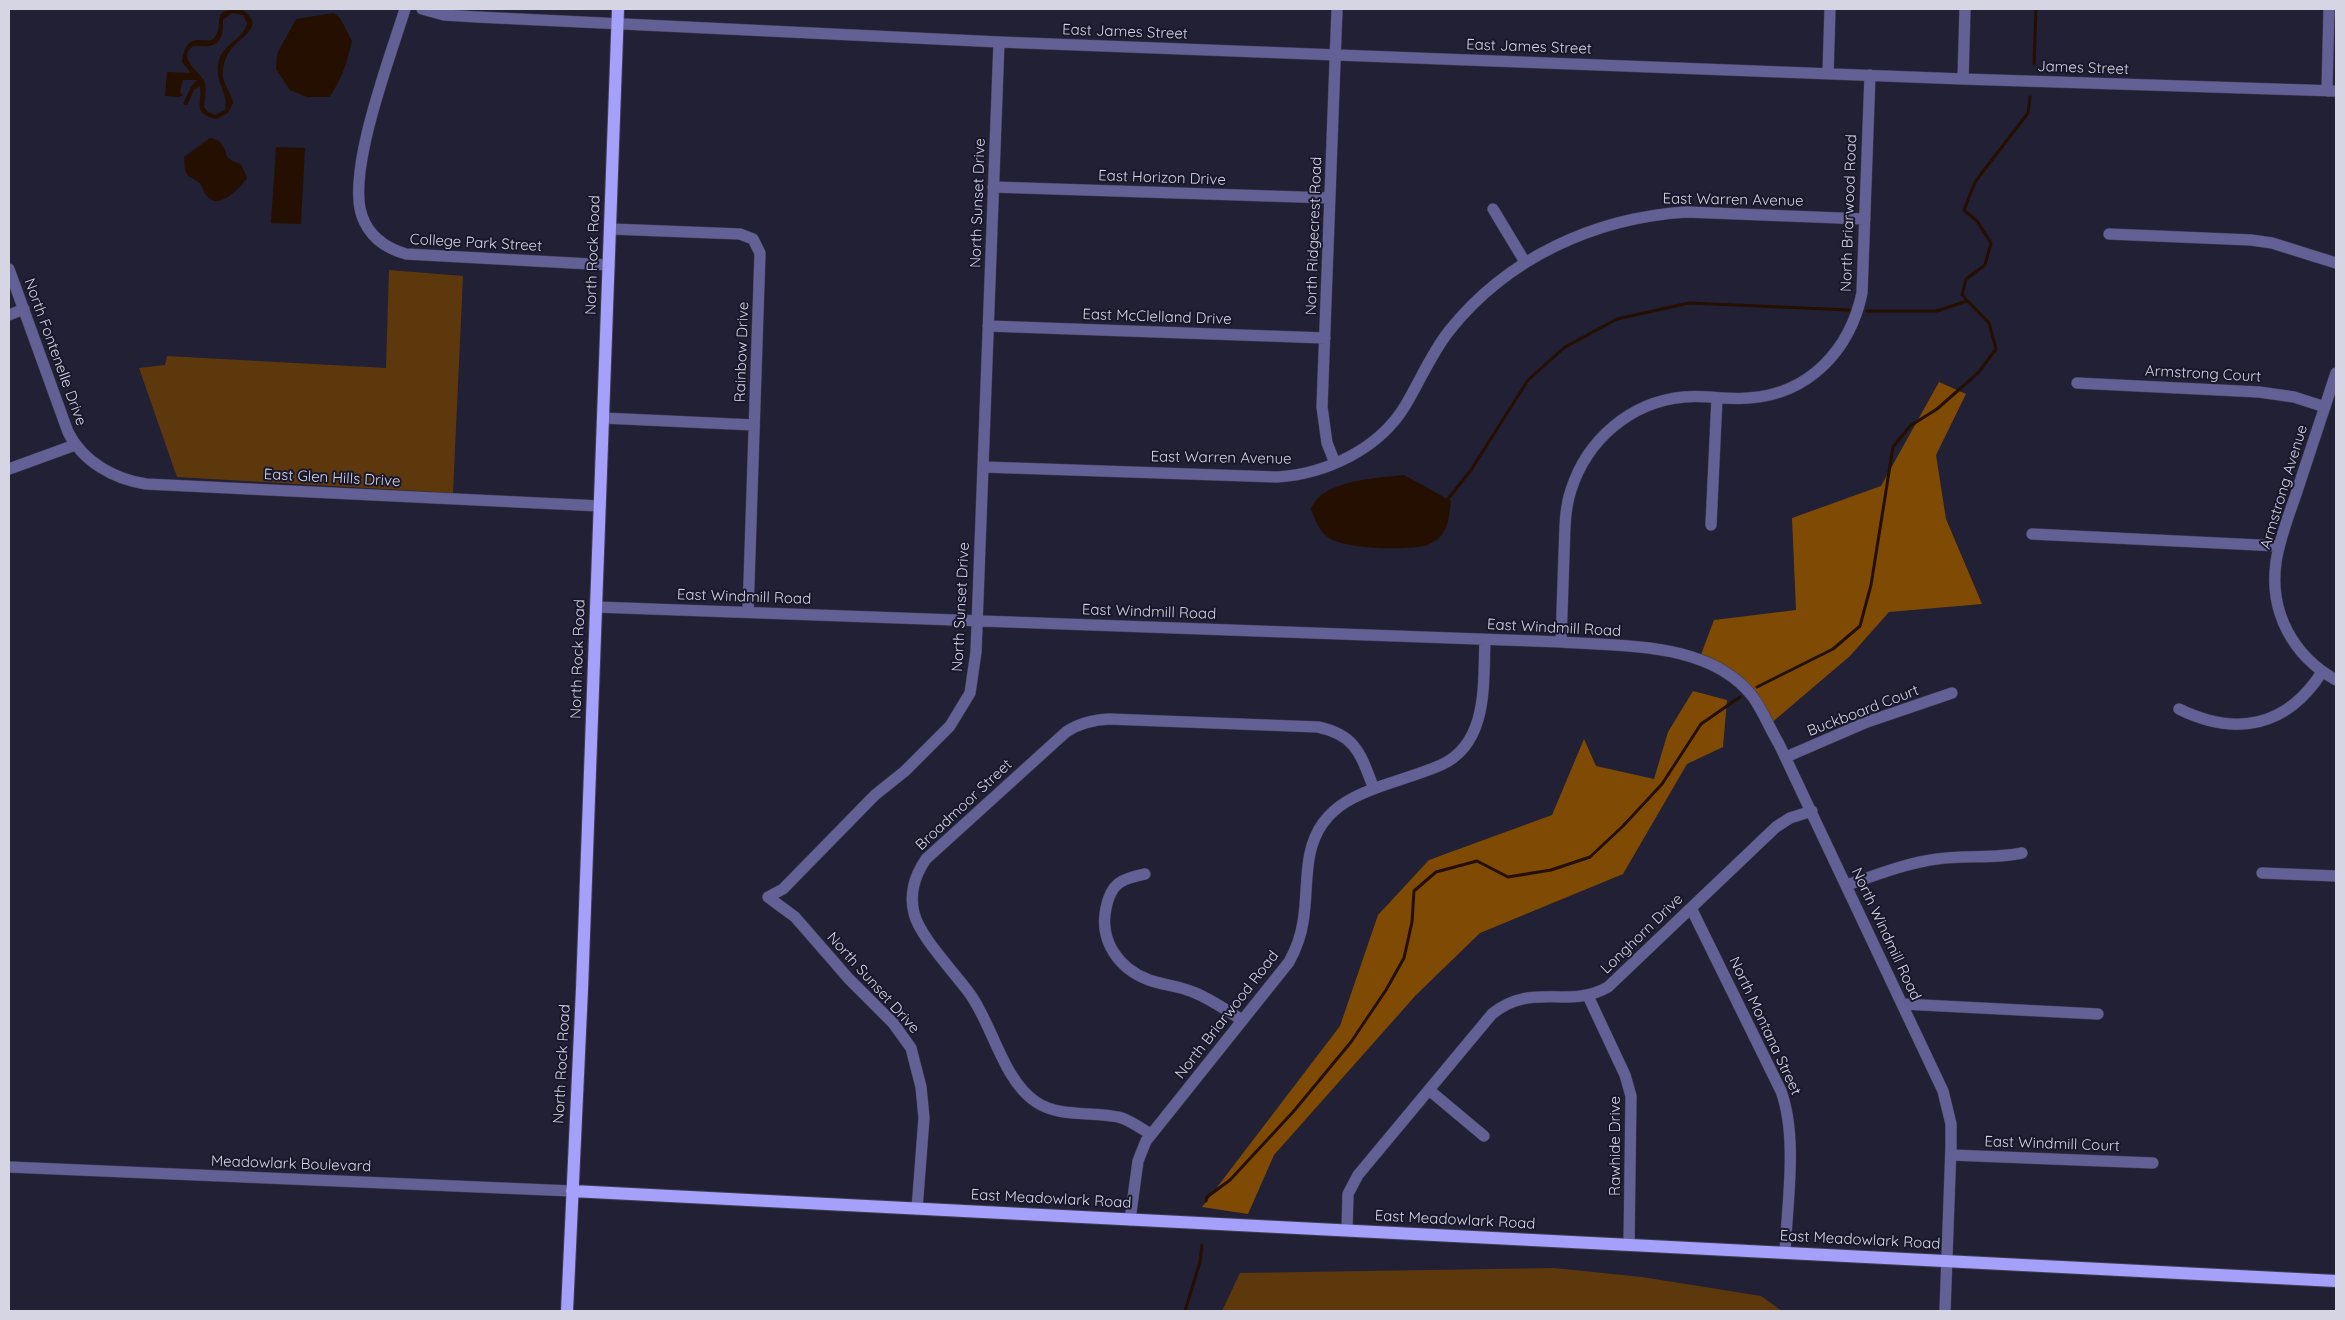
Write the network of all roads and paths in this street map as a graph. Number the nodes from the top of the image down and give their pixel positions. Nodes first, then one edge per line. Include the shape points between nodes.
1 (405, 9) edge
2 (422, 9) edge
3 (618, 9) edge
4 (1337, 9) edge
5 (1830, 9) edge
6 (1965, 9) edge
7 (2329, 9) edge
8 (617, 25) junction
9 (999, 42) junction
10 (1335, 54) junction
11 (1828, 74) junction
12 (1870, 75) junction
13 (1963, 79) junction
14 (2331, 91) edge
15 (994, 187) junction
16 (1330, 198) junction
17 (1493, 209) dead end
18 (1865, 219) junction
19 (611, 229) junction
20 (2109, 234) dead end
21 (1525, 262) junction
22 (2336, 263) edge
23 (609, 265) junction
24 (9, 269) edge
25 (24, 309) junction
26 (9, 315) edge
27 (988, 326) junction
28 (1325, 338) junction
29 (2336, 373) edge
30 (2077, 383) dead end
31 (1717, 398) junction
32 (2325, 407) junction
33 (603, 418) junction
34 (754, 425) junction
35 (75, 445) junction
36 (1335, 462) junction
37 (984, 467) junction
38 (9, 469) edge
39 (600, 506) junction
40 (1711, 525) dead end
41 (2032, 534) dead end
42 (2279, 546) junction
43 (596, 607) junction
44 (748, 612) junction
45 (976, 620) junction
46 (1485, 640) junction
47 (1561, 642) junction
48 (1699, 660) joint
49 (2322, 672) junction
50 (2336, 680) edge
51 (1952, 693) dead end
52 (2179, 709) dead end
53 (1786, 758) junction
54 (1374, 789) junction
55 (1812, 811) junction
56 (2022, 852) dead end
57 (2262, 873) dead end
58 (1145, 874) dead end
59 (2336, 876) edge
60 (1847, 885) junction
61 (1691, 908) junction
62 (1588, 996) junction
63 (1903, 1004) junction
64 (2098, 1014) dead end
65 (1242, 1020) junction
66 (1429, 1090) junction
67 (1151, 1134) junction
68 (1484, 1136) dead end
69 (1951, 1156) junction
70 (2152, 1163) dead end
71 (9, 1167) edge
72 (572, 1191) junction
73 (917, 1209) junction
74 (1130, 1220) junction
75 (1346, 1230) junction
76 (1629, 1245) junction
77 (1785, 1253) junction
78 (1946, 1261) junction
79 (2336, 1281) edge
80 (567, 1311) edge
81 (1945, 1311) edge

1 - 23 street, College Park Street via 368,128 359,203 366,226 383,245 406,254
2 - 8 street, East James Street via 461,16
3 - 8 main road, North Rock Road
4 - 10 street, North Ridgecrest Road
5 - 11 street
6 - 13 street
7 - 14 street
8 - 9 street, East James Street
8 - 19 main road, North Rock Road
9 - 10 street, East James Street
9 - 15 street, North Sunset Drive
10 - 11 street, East James Street
10 - 16 street, North Ridgecrest Road
11 - 12 street, James Street
12 - 13 street, James Street
12 - 18 street, North Briarwood Road
13 - 14 street, James Street
15 - 16 street, East Horizon Drive
15 - 27 street, North Sunset Drive
16 - 28 street, North Ridgecrest Road
17 - 21 street
18 - 21 street, East Warren Avenue via 1686,212 1657,214 1623,220 1582,233
18 - 31 street, North Briarwood Road via 1860,301 1854,324 1839,349 1818,371 1790,388 1760,397
19 - 23 main road, North Rock Road
19 - 34 street, Rainbow Drive via 740,234 753,239 760,252
20 - 22 street via 2251,240 2272,243
21 - 36 street, East Warren Avenue via 1491,288 1449,331 1404,406 1385,430 1366,446
23 - 33 main road, North Rock Road
24 - 25 street, North Fontenelle Drive
25 - 26 street
25 - 35 street, North Fontenelle Drive
27 - 28 street, East McClelland Drive
27 - 37 street, North Sunset Drive
28 - 36 street, North Ridgecrest Road via 1322,407 1327,443
29 - 32 street, Armstrong Avenue
30 - 32 street, Armstrong Court via 2259,392 2294,397
31 - 40 street
31 - 47 street, North Briarwood Road via 1685,397 1634,412 1612,427 1587,456 1570,491 1565,514
32 - 42 street, Armstrong Avenue
33 - 34 street
33 - 39 main road, North Rock Road
34 - 44 street, Rainbow Drive
35 - 38 street
35 - 39 street, East Glen Hills Drive via 102,469 117,477 146,484
36 - 37 street, East Warren Avenue via 1307,473 1277,477
37 - 45 street, North Sunset Drive
39 - 43 main road, North Rock Road
41 - 42 street
42 - 49 street, Armstrong Avenue via 2275,581 2281,617 2297,648
43 - 44 street, East Windmill Road
43 - 72 main road, North Rock Road
44 - 45 street, East Windmill Road
45 - 46 street, East Windmill Road
45 - 73 street, North Sunset Drive via 976,652 970,693 950,726 782,889 768,897 795,918 893,1023 911,1048 921,1088 924,1118
46 - 47 street, East Windmill Road
46 - 54 street, North Briarwood Road via 1482,709 1467,742 1442,764
47 - 48 street, East Windmill Road via 1654,650
48 - 53 street, North Windmill Road via 1731,677 1754,698
49 - 50 street, Armstrong Avenue
49 - 52 street via 2310,689 2287,710 2260,722 2217,723
51 - 53 street, Buckboard Court via 1867,722
53 - 55 street, North Windmill Road
54 - 65 street, North Briarwood Road via 1340,805 1316,834 1308,859 1303,920 1296,947 1289,962
54 - 67 street, Broadmoor Street via 1356,748 1330,729 1109,719 1088,721 1066,732 920,867 912,900 919,925 983,1014 1018,1085 1036,1102 1050,1109 1120,1117
55 - 60 street, North Windmill Road
55 - 61 street, Longhorn Drive via 1790,818 1776,827
56 - 60 street via 2001,858 1934,859
57 - 59 street
58 - 65 street via 1126,878 1114,886 1109,895 1104,924 1118,960 1145,978 1210,1000
60 - 63 street, North Windmill Road
61 - 62 street, Longhorn Drive via 1613,983
61 - 77 street, North Montana Street via 1787,1107 1790,1133
62 - 66 street, Longhorn Drive via 1532,996 1507,1003 1492,1014
62 - 76 street, Rawhide Drive via 1625,1075 1631,1096
63 - 64 street
63 - 69 street, North Windmill Road via 1943,1091 1951,1124
65 - 67 street, North Briarwood Road
66 - 68 street
66 - 75 street, Longhorn Drive via 1350,1187
67 - 74 street, North Briarwood Road via 1138,1161
69 - 70 street, East Windmill Court
69 - 78 street, North Windmill Road
71 - 72 street, Meadowlark Boulevard
72 - 73 main road, East Meadowlark Road
72 - 80 main road, North Rock Road
73 - 74 main road, East Meadowlark Road
74 - 75 main road, East Meadowlark Road
75 - 76 main road, East Meadowlark Road
76 - 77 main road, East Meadowlark Road
77 - 78 main road, East Meadowlark Road
78 - 79 main road, East Meadowlark Road
78 - 81 street, North Windmill Road

